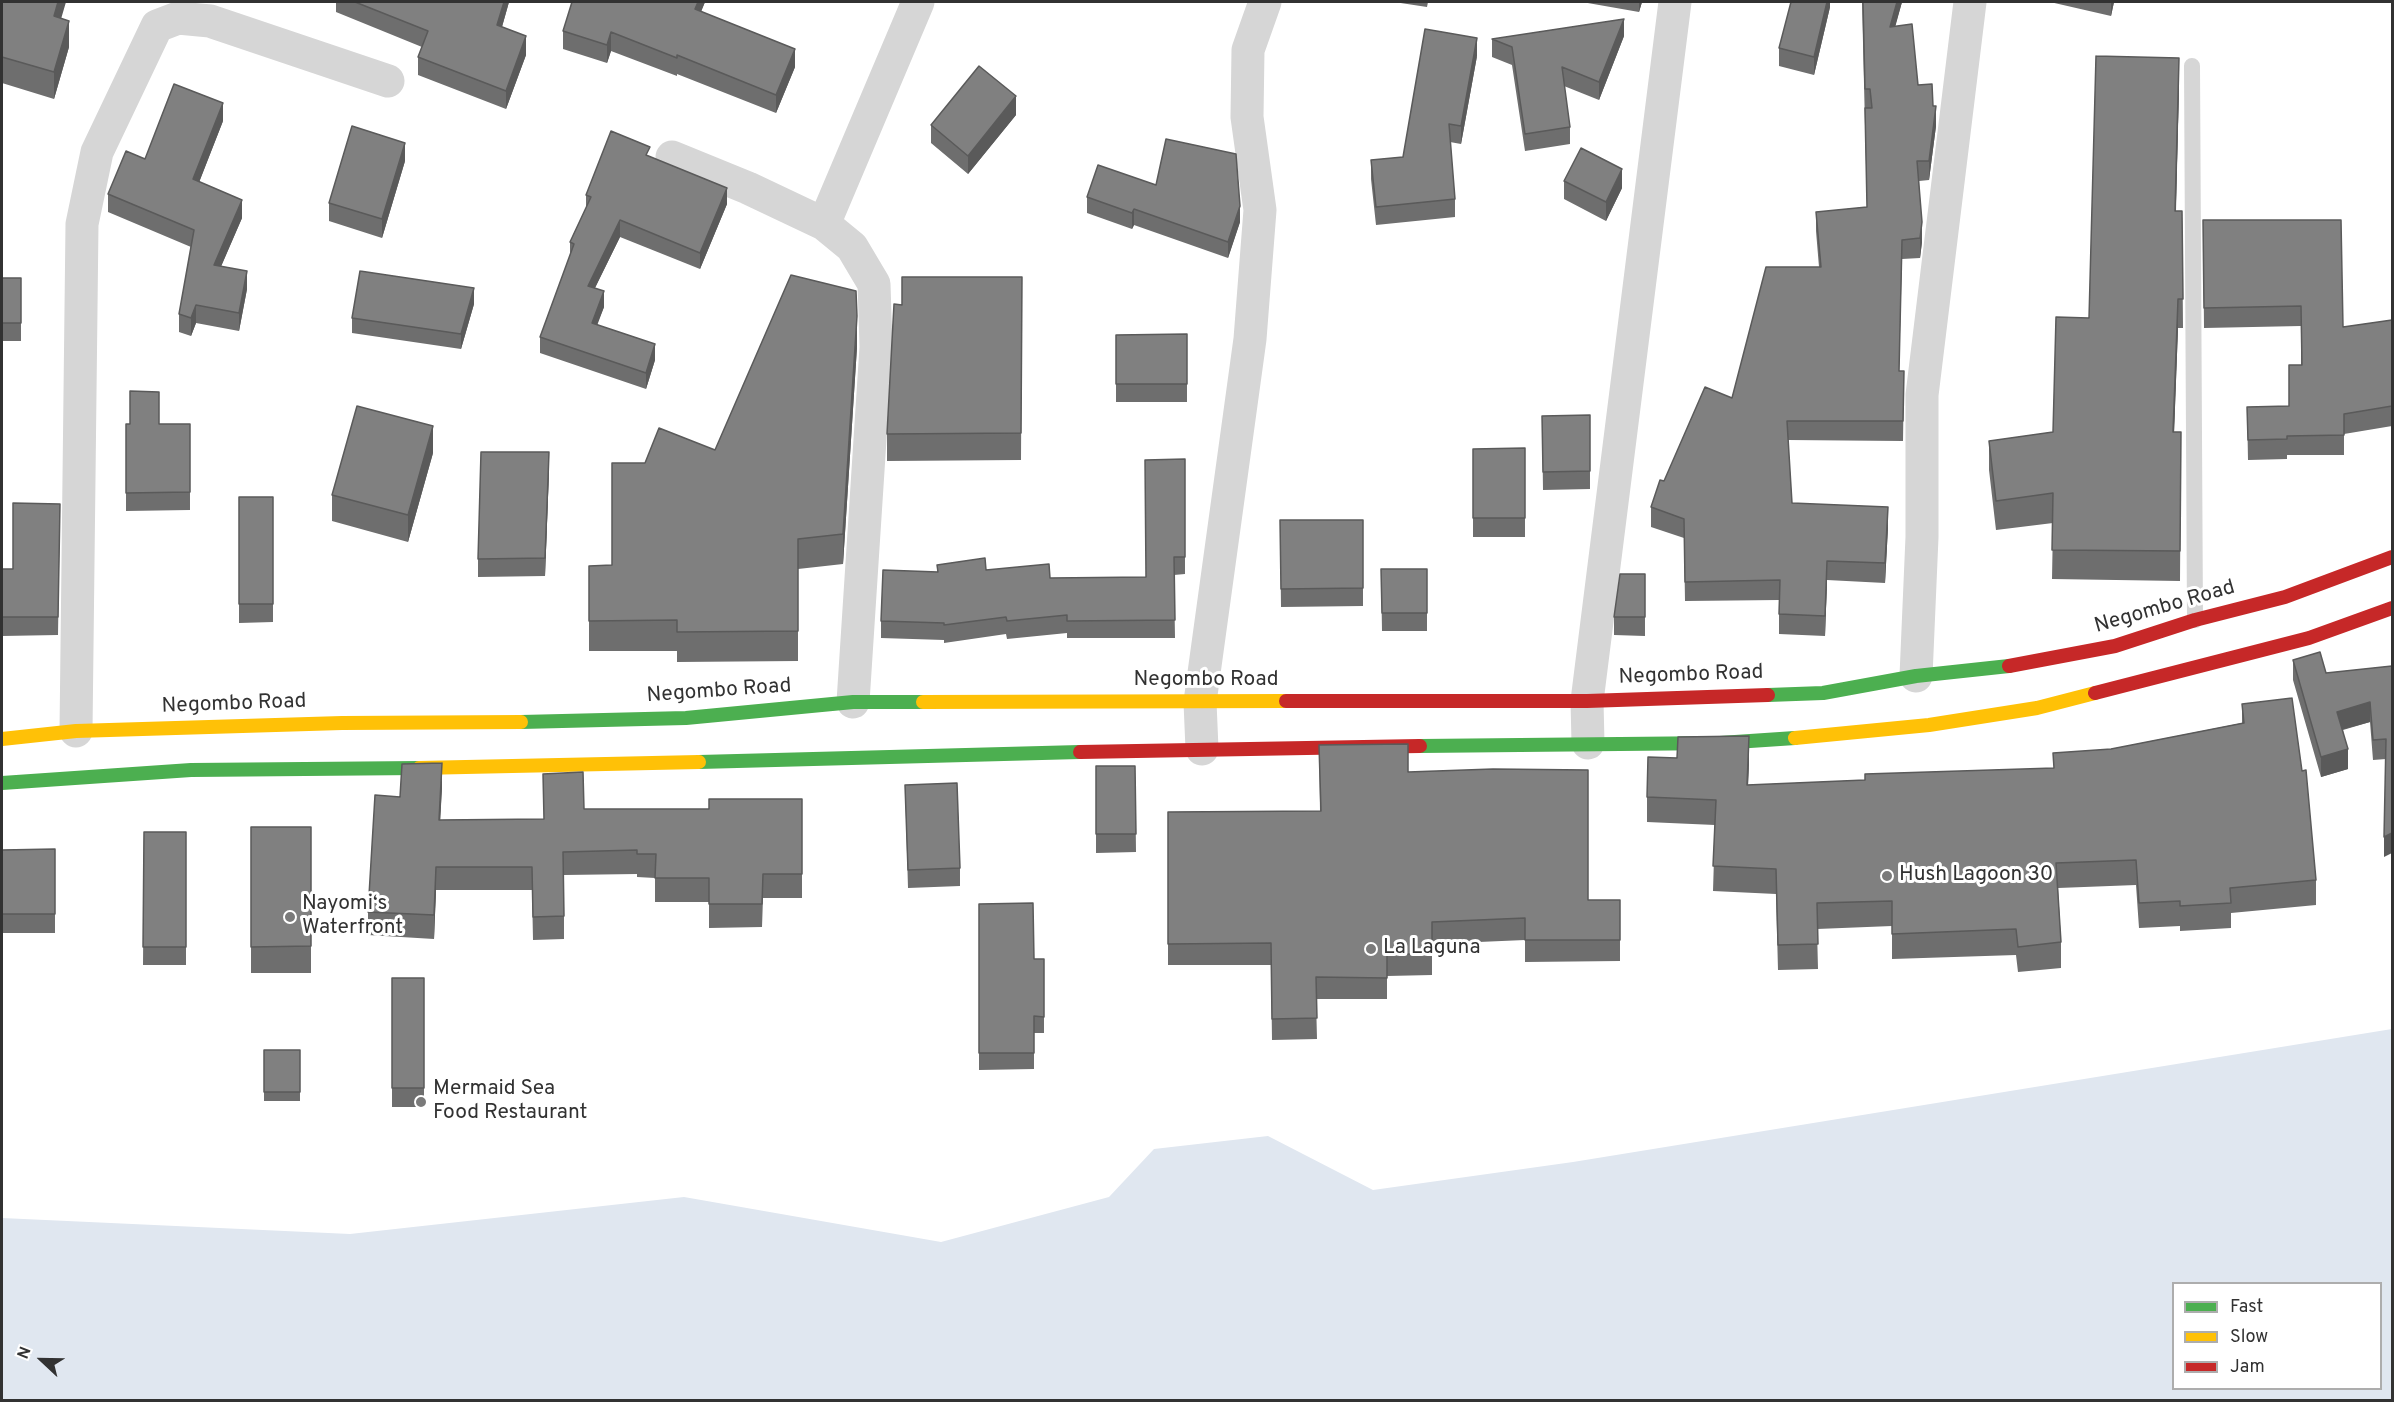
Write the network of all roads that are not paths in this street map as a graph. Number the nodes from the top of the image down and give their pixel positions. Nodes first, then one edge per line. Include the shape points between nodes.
1 (918, 2) edge
2 (1265, 2) edge
3 (1675, 2) edge
4 (1970, 2) edge
5 (2192, 66) dead end
6 (388, 81) dead end
7 (672, 158) dead end
8 (824, 224) junction
9 (2392, 556) edge
10 (2392, 608) edge
11 (2195, 620) junction
12 (1916, 676) junction
13 (1587, 701) junction
14 (853, 702) junction
15 (1200, 702) junction
16 (76, 731) junction
17 (2, 739) edge
18 (1588, 743) junction
19 (1202, 749) junction
20 (2, 783) edge

1 - 8 street
2 - 15 street via 1248,50 1247,117 1260,210 1250,339
3 - 13 street
4 - 12 street via 1922,395 1922,537
5 - 11 lane
6 - 16 street via 210,21 178,18 157,26 98,152 82,224
7 - 8 street
8 - 14 street via 852,247 874,284 876,347
9 - 11 highway, Negombo Road via 2284,597
10 - 18 highway via 2309,638 2037,708 1834,736 1720,743
11 - 12 highway, Negombo Road via 2115,646 2046,660
12 - 13 highway, Negombo Road via 1823,693
13 - 15 highway, Negombo Road
13 - 18 street
14 - 15 highway, Negombo Road
14 - 16 highway, Negombo Road via 686,718
15 - 19 street
16 - 17 highway, Negombo Road
18 - 19 highway
19 - 20 highway via 444,768 191,770

